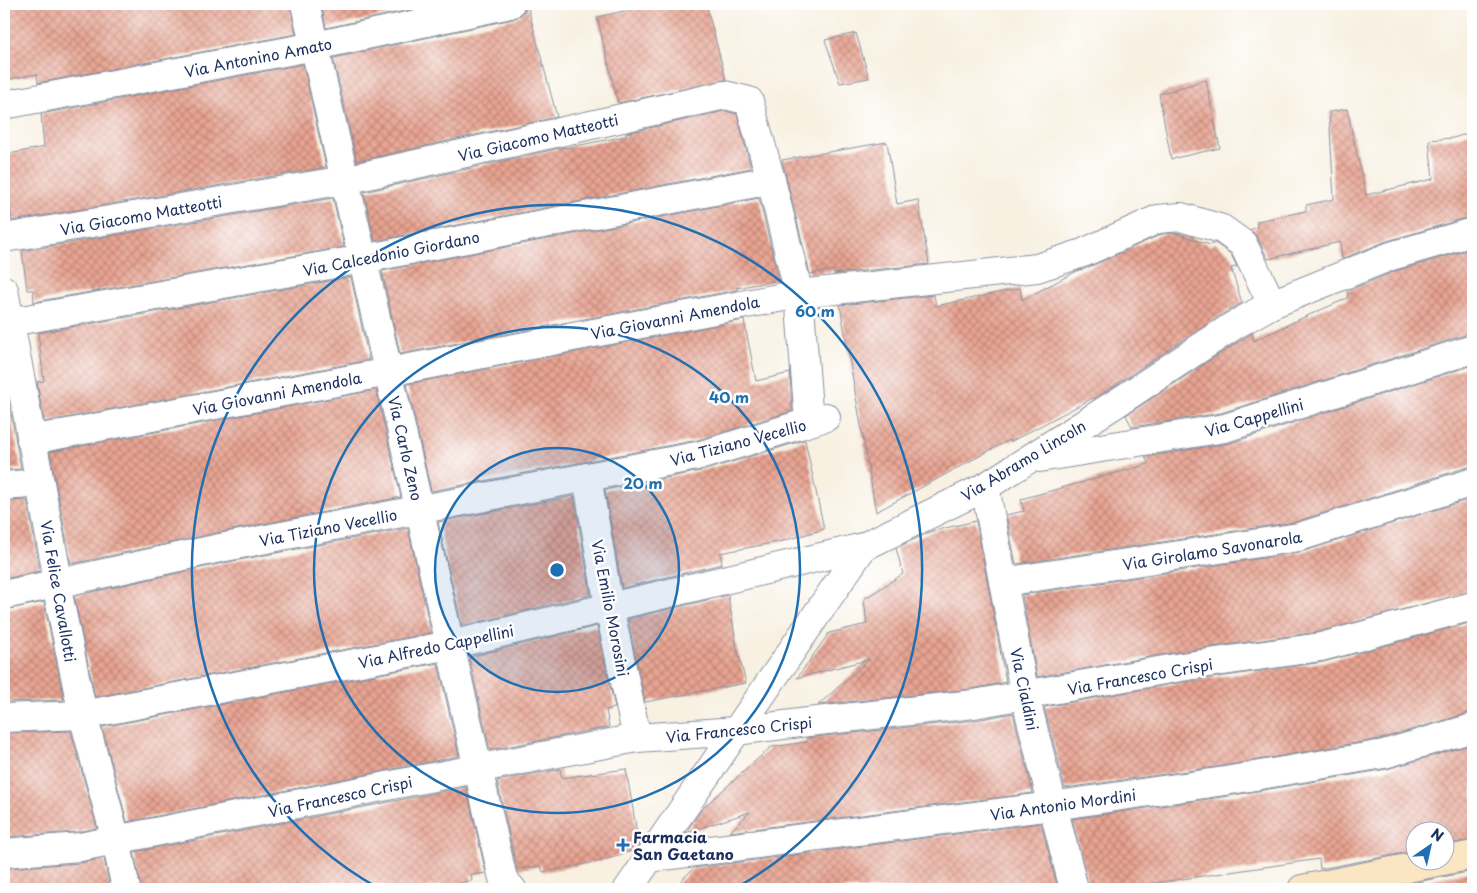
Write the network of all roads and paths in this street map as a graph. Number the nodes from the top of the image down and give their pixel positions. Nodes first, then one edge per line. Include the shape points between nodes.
1 (305, 4) edge
2 (510, 4) edge
3 (315, 46) junction
4 (4, 105) edge
5 (345, 180) junction
6 (770, 180) junction
7 (1473, 232) edge
8 (4, 238) edge
9 (363, 259) junction
10 (4, 290) edge
11 (799, 294) junction
12 (1272, 304) junction
13 (10, 322) junction
14 (1473, 349) edge
15 (10, 357) edge
16 (388, 372) junction
17 (818, 420) joint
18 (31, 440) junction
19 (1028, 459) junction
20 (587, 477) junction
21 (1473, 482) edge
22 (40, 483) junction
23 (4, 486) edge
24 (985, 487) junction
25 (420, 509) junction
26 (864, 547) junction
27 (1003, 582) junction
28 (56, 584) junction
29 (4, 596) edge
30 (1473, 606) edge
31 (609, 607) junction
32 (450, 645) junction
33 (1025, 696) junction
34 (82, 715) junction
35 (4, 718) edge
36 (1473, 728) edge
37 (736, 731) junction
38 (637, 738) junction
39 (478, 768) junction
40 (1052, 806) junction
41 (116, 840) junction
42 (4, 854) edge
43 (1473, 855) edge
44 (648, 858) junction
45 (126, 889) edge
46 (512, 889) edge
47 (628, 889) edge
48 (1074, 889) edge
49 (1302, 889) edge

1 - 3 street, Via Carlo Zeno
2 - 3 street, Via Antonino Amato
3 - 4 street, Via Antonino Amato
3 - 5 street, Via Carlo Zeno
5 - 6 street, Via Giacomo Matteotti via 725,95 749,101
5 - 8 street, Via Giacomo Matteotti
5 - 9 street, Via Carlo Zeno
6 - 9 street, Via Calcedonio Giordano
6 - 11 street, Via Giacomo Matteotti
7 - 12 street, Via Abramo Lincoln via 1391,256
9 - 13 street, Via Calcedonio Giordano
9 - 16 street, Via Carlo Zeno
10 - 13 street, Via Felice Cavallotti
11 - 12 street, Via Giovanni Amendola via 1037,268 1083,253 1158,219 1180,217 1222,229 1243,244
11 - 16 street, Via Giovanni Amendola
11 - 17 street, Via Giacomo Matteotti
12 - 19 street, Via Abramo Lincoln
13 - 15 street, Via Felice Cavallotti
14 - 19 street, Via Cappellini via 1225,428
15 - 18 street, Via Felice Cavallotti
16 - 18 street, Via Giovanni Amendola
16 - 25 street, Via Carlo Zeno
17 - 20 street, Via Tiziano Vecellio via 702,455
18 - 22 street, Via Felice Cavallotti
19 - 24 street, Via Abramo Lincoln
20 - 25 street, Via Tiziano Vecellio
20 - 31 street, Via Emilio Morosini
21 - 27 street, Via Girolamo Savonarola via 1299,537
22 - 23 street
22 - 28 street, Via Felice Cavallotti
24 - 26 street, Via Abramo Lincoln
24 - 27 street, Via Cialdini
25 - 28 street, Via Tiziano Vecellio
25 - 32 street, Via Carlo Zeno
26 - 31 street, Via Alfredo Cappellini
26 - 37 street, Via Abramo Lincoln
27 - 33 street, Via Cialdini
28 - 29 street, Via Tiziano Vecellio
28 - 34 street, Via Felice Cavallotti
30 - 33 street, Via Francesco Crispi via 1322,648 1181,667
31 - 32 street, Via Alfredo Cappellini
31 - 38 street, Via Emilio Morosini
32 - 34 street, Via Alfredo Cappellini
32 - 39 street, Via Carlo Zeno
33 - 37 street, Via Francesco Crispi
33 - 40 street, Via Cialdini
34 - 35 street, Via Alfredo Cappellini
34 - 41 street, Via Felice Cavallotti
36 - 40 street, Via Antonio Mordini via 1384,754
37 - 38 street, Via Francesco Crispi
37 - 44 street, Via Abramo Lincoln
38 - 39 street, Via Francesco Crispi
39 - 41 street, Via Francesco Crispi
39 - 46 street, Via Carlo Zeno via 502,879
40 - 44 street, Via Antonio Mordini
40 - 48 street, Via Cialdini
41 - 42 street, Via Francesco Crispi
41 - 45 street, Via Felice Cavallotti
43 - 49 street
44 - 47 street, Via Abramo Lincoln

